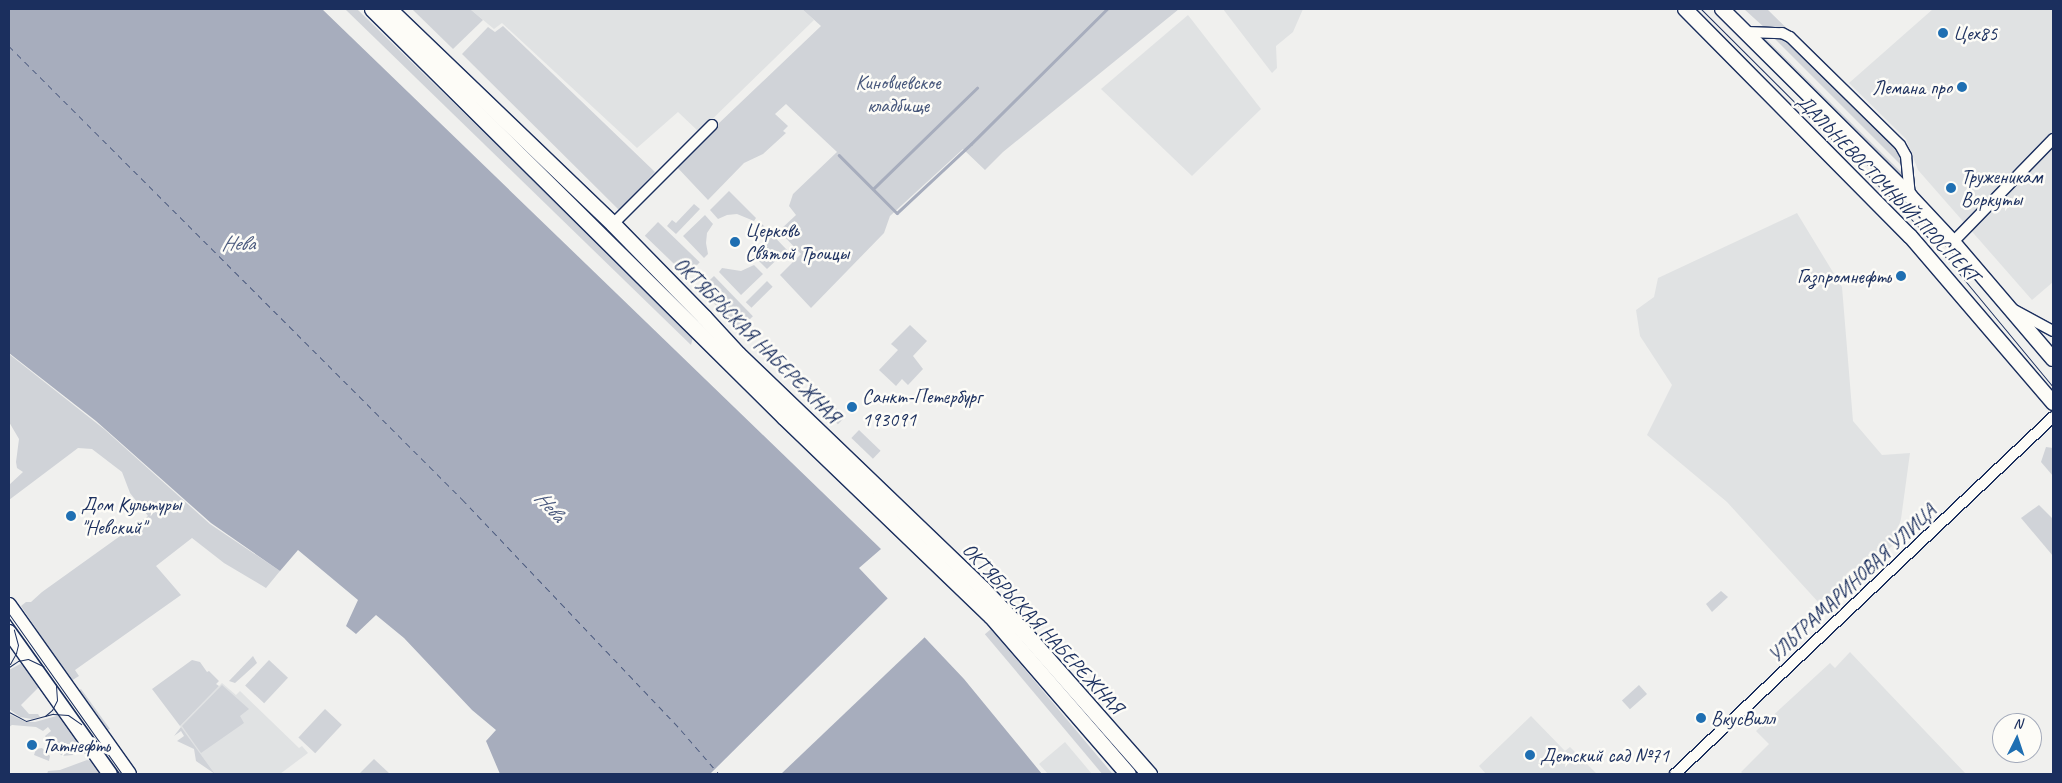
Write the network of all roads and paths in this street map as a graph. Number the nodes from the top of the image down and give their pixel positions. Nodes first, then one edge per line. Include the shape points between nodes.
1 (372, 9) edge
2 (389, 9) edge
3 (1685, 9) edge
4 (1722, 9) edge
5 (1746, 32) junction
6 (712, 125) dead end
7 (2053, 139) edge
8 (1910, 196) junction
9 (613, 224) junction
10 (1953, 242) junction
11 (2011, 308) junction
12 (2053, 330) edge
13 (2053, 359) edge
14 (2053, 403) edge
15 (2053, 417) edge
16 (9, 605) edge
17 (9, 632) edge
18 (110, 774) edge
19 (129, 774) edge
20 (1128, 774) edge
21 (1149, 774) edge
22 (1675, 774) edge

1 - 20 main road, ОКТЯБРЬСКАЯ НАБЕРЕЖНАЯ via 784,417 991,616
2 - 9 main road, ОКТЯБРЬСКАЯ НАБЕРЕЖНАЯ
3 - 14 main road, ДАЛЬНЕВОСТОЧНЫЙ ПРОСПЕКТ via 1910,236
4 - 5 main road, ДАЛЬНЕВОСТОЧНЫЙ ПРОСПЕКТ
5 - 8 main road, ДАЛЬНЕВОСТОЧНЫЙ ПРОСПЕКТ
5 - 8 street via 1782,33 1790,37 1900,145 1906,156
6 - 9 street
7 - 10 street
8 - 10 main road, ДАЛЬНЕВОСТОЧНЫЙ ПРОСПЕКТ
9 - 21 main road, ОКТЯБРЬСКАЯ НАБЕРЕЖНАЯ via 738,354 983,589
10 - 11 main road, ДАЛЬНЕВОСТОЧНЫЙ ПРОСПЕКТ
11 - 12 street
11 - 13 main road, ДАЛЬНЕВОСТОЧНЫЙ ПРОСПЕКТ
15 - 22 street, УЛЬТРАМАРИНОВАЯ УЛИЦА
16 - 19 main road
17 - 18 main road

